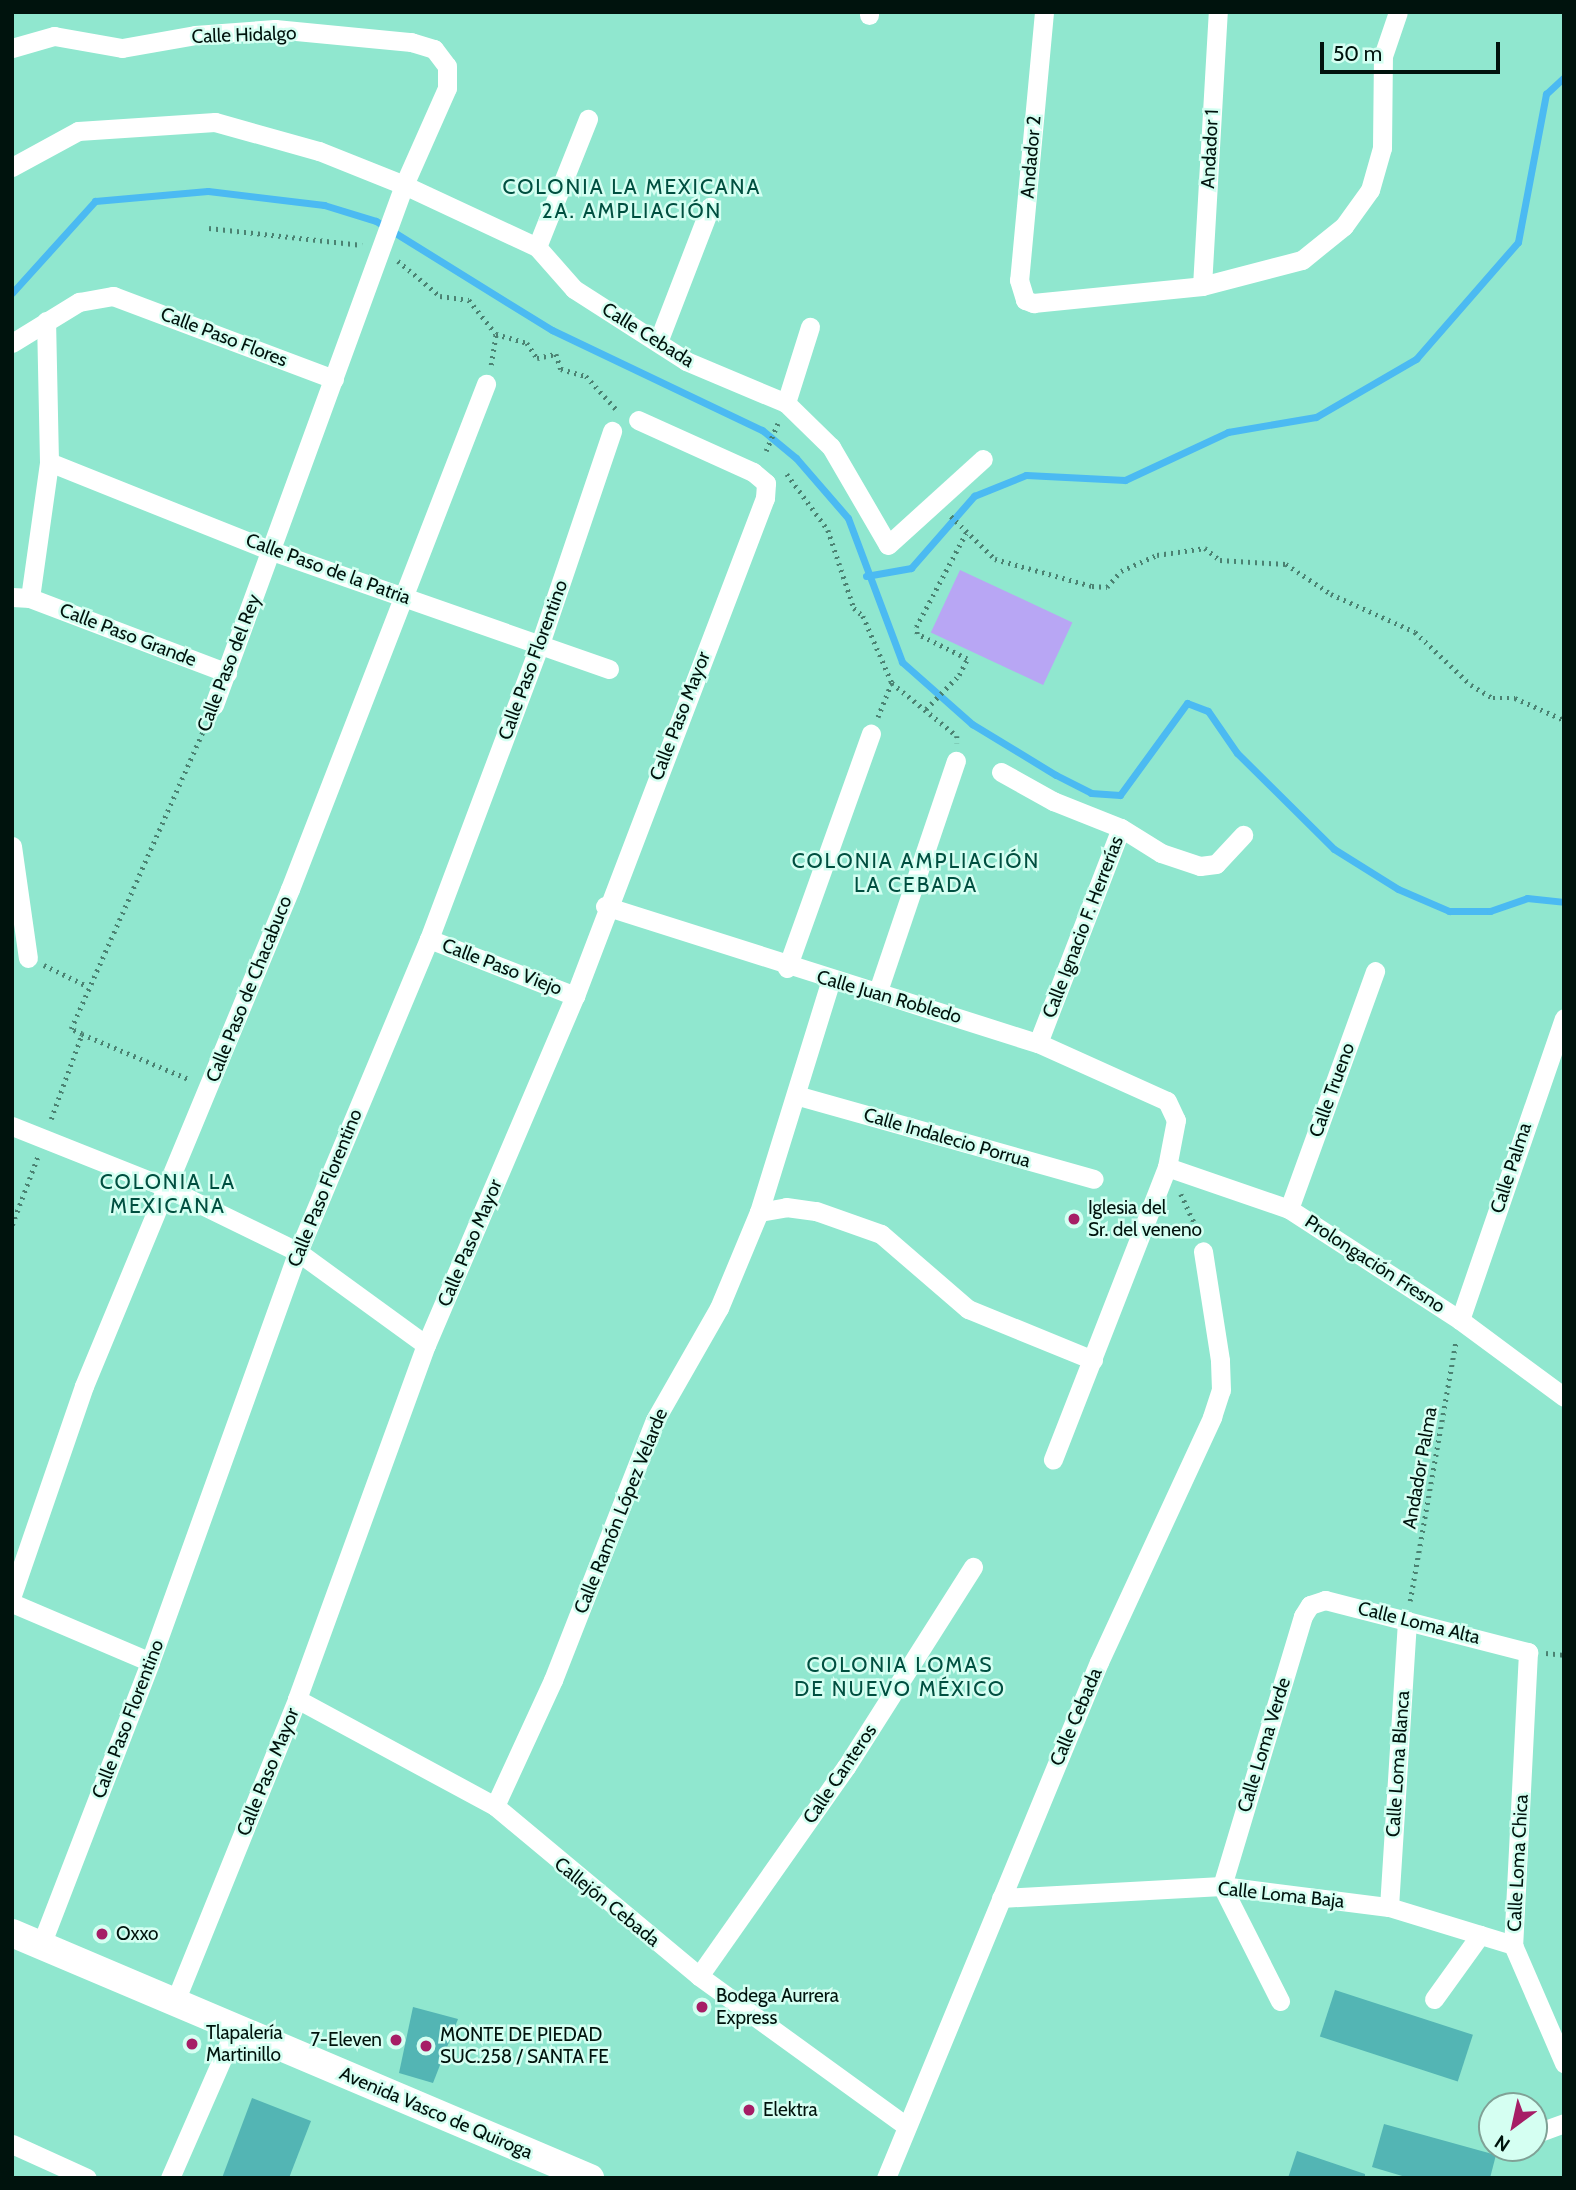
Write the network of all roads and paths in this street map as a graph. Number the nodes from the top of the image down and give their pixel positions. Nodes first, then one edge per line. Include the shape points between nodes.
1 (1044, 12) edge
2 (1218, 12) edge
3 (1398, 12) edge
4 (12, 48) edge
5 (447, 88) joint
6 (588, 119) dead end
7 (12, 167) edge
8 (401, 192) junction
9 (710, 207) dead end
10 (209, 228) dead end
11 (376, 247) junction
12 (537, 247) junction
13 (1202, 286) junction
14 (46, 321) junction
15 (810, 327) dead end
16 (496, 334) dead end
17 (658, 342) junction
18 (12, 343) edge
19 (334, 379) junction
20 (486, 384) joint
21 (786, 403) junction
22 (638, 420) dead end
23 (612, 431) dead end
24 (766, 451) dead end
25 (983, 459) dead end
26 (49, 462) junction
27 (949, 514) dead end
28 (966, 533) junction
29 (272, 551) junction
30 (402, 596) junction
31 (21, 597) edge
32 (540, 644) junction
33 (609, 669) dead end
34 (227, 673) junction
35 (892, 683) dead end
36 (214, 705) joint
37 (926, 709) junction
38 (1564, 720) edge
39 (871, 734) dead end
40 (957, 736) junction
41 (961, 752) junction
42 (1000, 772) dead end
43 (1121, 828) junction
44 (1243, 835) dead end
45 (12, 846) edge
46 (605, 906) junction
47 (429, 939) junction
48 (28, 958) joint
49 (787, 968) junction
50 (1376, 971) dead end
51 (831, 980) junction
52 (87, 986) junction
53 (878, 991) junction
54 (575, 996) junction
55 (1564, 1018) edge
56 (82, 1034) junction
57 (1038, 1043) junction
58 (208, 1088) junction
59 (799, 1096) junction
60 (12, 1126) edge
61 (44, 1139) junction
62 (1167, 1167) junction
63 (1094, 1180) dead end
64 (165, 1187) junction
65 (1289, 1209) junction
66 (760, 1212) junction
67 (12, 1224) edge
68 (1203, 1251) dead end
69 (298, 1252) junction
70 (1460, 1320) junction
71 (426, 1345) junction
72 (1093, 1360) junction
73 (1564, 1397) edge
74 (1053, 1460) dead end
75 (973, 1567) dead end
76 (12, 1595) edge
77 (12, 1603) edge
78 (1310, 1605) joint
79 (1407, 1621) junction
80 (1528, 1652) joint
81 (150, 1662) junction
82 (298, 1699) junction
83 (495, 1806) junction
84 (1222, 1886) junction
85 (1001, 1898) junction
86 (1389, 1907) junction
87 (12, 1933) edge
88 (1480, 1935) junction
89 (41, 1945) junction
90 (1513, 1945) junction
91 (699, 1976) junction
92 (1434, 1998) dead end
93 (1280, 2001) dead end
94 (174, 2004) junction
95 (235, 2029) junction
96 (1564, 2063) edge
97 (906, 2126) junction
98 (12, 2144) edge
99 (87, 2178) edge
100 (170, 2178) edge
101 (590, 2178) edge
102 (886, 2178) edge

1 - 13 street, Andador 2 via 1019,280 1025,300
2 - 13 street, Andador 1
3 - 13 street via 1383,56 1382,148 1370,190 1302,260
4 - 5 street, Calle Hidalgo via 54,36 122,48 195,35 275,29 434,48 447,66
5 - 8 street, Calle Paso del Rey
6 - 12 street
7 - 8 street, Calle Cebada via 78,131 215,122 319,151
8 - 11 street, Calle Paso del Rey
8 - 12 street, Calle Cebada
9 - 17 street
10 - 11 path
11 - 19 street, Calle Paso del Rey
12 - 17 street, Calle Cebada via 574,289
14 - 18 street
14 - 19 street, Calle Paso Flores via 79,302 113,296
14 - 26 street
15 - 21 street
16 - 20 path
17 - 21 street, Calle Cebada via 686,361
19 - 29 street, Calle Paso del Rey
20 - 30 street, Calle Paso de Chacabuco
21 - 24 path
21 - 25 street, Calle Cebada via 831,447 888,545
22 - 46 street, Calle Paso Mayor via 766,482 765,498
23 - 32 street, Calle Paso Florentino
26 - 29 street, Calle Paso de la Patria
26 - 31 street
27 - 28 path
28 - 37 path via 916,627 917,634 967,659 959,675
28 - 38 path via 995,559 1092,586 1107,587 1121,571 1157,555 1205,548 1220,560 1286,564 1331,594 1415,632 1471,685 1493,698 1515,698
29 - 30 street, Calle Paso de la Patria
29 - 34 street, Calle Paso del Rey
30 - 32 street, Calle Paso de la Patria
30 - 58 street, Calle Paso de Chacabuco
31 - 34 street, Calle Paso Grande
32 - 33 street, Calle Paso de la Patria
32 - 47 street, Calle Paso Florentino
34 - 36 street, Calle Paso del Rey
35 - 37 path
36 - 52 path, Calle Paso del Rey
37 - 40 path
39 - 49 street
40 - 41 path
40 - 41 path
41 - 53 street
42 - 43 street via 1053,801
43 - 44 street, Calle Ignacio F. Herrerías via 1161,853 1200,866 1216,864
43 - 57 street, Calle Ignacio F. Herrerías
45 - 48 street
46 - 49 street, Calle Juan Robledo
46 - 54 street, Calle Paso Mayor
47 - 54 street, Calle Paso Viejo
47 - 69 street, Calle Paso Florentino
48 - 52 path
49 - 51 street, Calle Juan Robledo
50 - 65 street, Calle Trueno
51 - 53 street, Calle Juan Robledo
51 - 59 street, Calle Ramón López Velarde
52 - 56 path, Calle Paso del Rey via 71,1029
53 - 57 street, Calle Juan Robledo
54 - 71 street, Calle Paso Mayor
55 - 70 street, Calle Palma
56 - 58 path
56 - 61 path, Calle Paso del Rey
57 - 62 street, Calle Juan Robledo via 1167,1101 1175,1120
58 - 64 street, Calle Paso de Chacabuco
59 - 63 street, Calle Indalecio Porrua
59 - 66 street, Calle Ramón López Velarde
60 - 61 street
61 - 64 street
61 - 67 path, Calle Paso del Rey
62 - 65 street, Prolongación Fresno
62 - 72 street
64 - 69 street
64 - 76 street, Calle Paso de Chacabuco via 84,1386
65 - 70 street, Prolongación Fresno
66 - 72 street via 786,1207 817,1211 881,1234 968,1309
66 - 83 street, Calle Ramón López Velarde via 719,1308 655,1420 553,1680
68 - 85 street, Calle Cebada via 1221,1390
69 - 71 street
69 - 81 street, Calle Paso Florentino
70 - 73 street, Prolongación Fresno
70 - 79 path, Andador Palma
71 - 82 street, Calle Paso Mayor
72 - 74 street
75 - 91 street, Calle Canteros via 846,1767
77 - 81 street
78 - 79 street, Calle Loma Alta via 1325,1600
78 - 84 street, Calle Loma Verde
79 - 80 street, Calle Loma Alta
79 - 86 street, Calle Loma Blanca
80 - 90 street, Calle Loma Chica
81 - 89 street, Calle Paso Florentino
82 - 83 street, Callejón Cebada
82 - 94 street, Calle Paso Mayor
83 - 91 street, Callejón Cebada
84 - 85 street, Calle Loma Baja
84 - 86 street, Calle Loma Baja
84 - 93 street
85 - 97 street, Calle Cebada
86 - 88 street, Calle Loma Baja
87 - 89 main road, Avenida Vasco de Quiroga
88 - 90 street, Calle Loma Baja
88 - 92 street
89 - 94 main road, Avenida Vasco de Quiroga
90 - 96 street, Calle Loma Chica
91 - 97 street, Callejón Cebada
94 - 95 main road, Avenida Vasco de Quiroga
95 - 100 street
95 - 101 main road, Avenida Vasco de Quiroga
97 - 102 street, Calle Cebada
98 - 99 street

